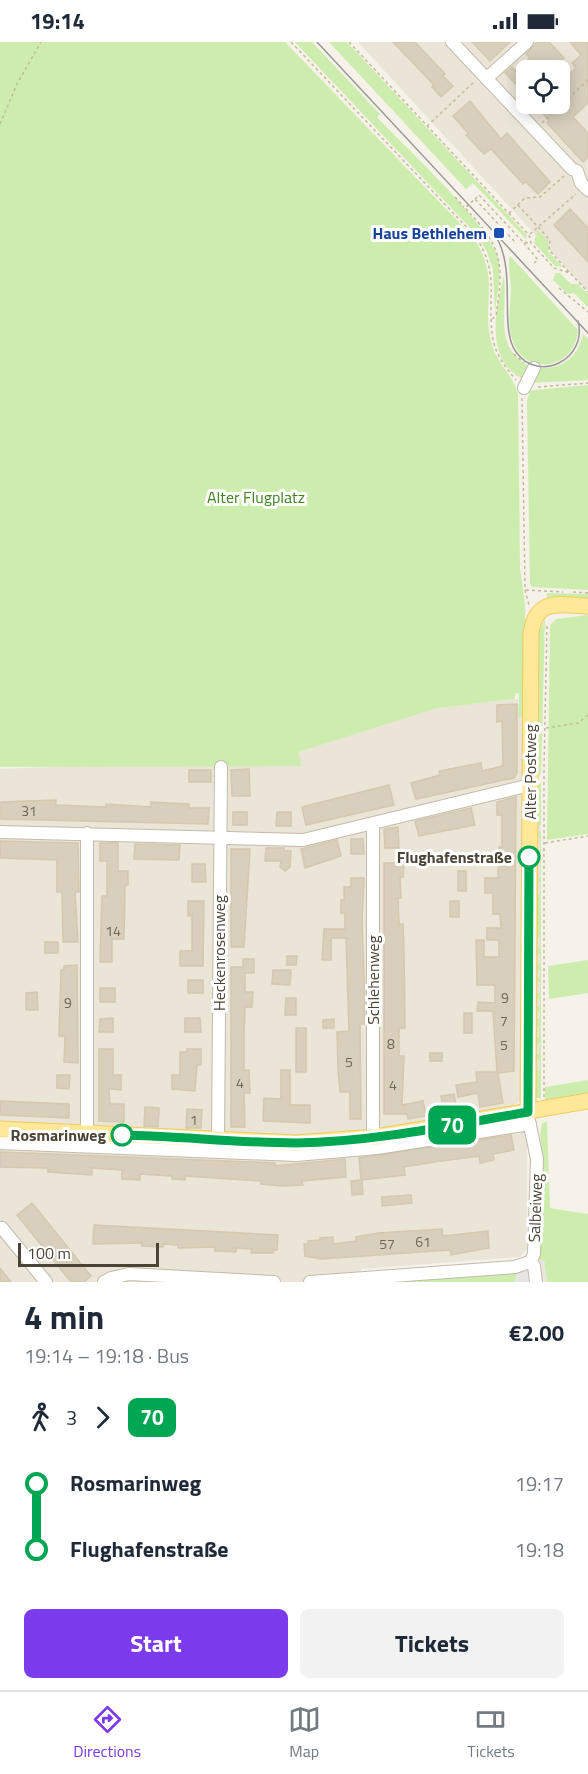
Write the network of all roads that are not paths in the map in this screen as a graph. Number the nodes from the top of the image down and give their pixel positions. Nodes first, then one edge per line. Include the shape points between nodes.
1 (452, 42) edge
2 (527, 42) edge
3 (484, 76) junction
4 (579, 168) edge
5 (586, 189) edge
6 (534, 368) road end
7 (524, 388) road end
8 (588, 606) edge
9 (221, 767) dead end
10 (530, 785) junction
11 (373, 823) junction
12 (0, 831) edge
13 (87, 833) junction
14 (219, 837) junction
15 (588, 1101) edge
16 (529, 1118) junction
17 (0, 1130) edge
18 (87, 1133) junction
19 (373, 1137) junction
20 (218, 1140) junction
21 (0, 1143) edge
22 (1, 1228) edge
23 (530, 1262) junction
24 (46, 1282) edge
25 (104, 1282) edge
26 (274, 1282) edge
27 (310, 1282) edge
28 (536, 1282) edge

1 - 3 street
2 - 3 street
3 - 4 street via 534,129
4 - 5 street
6 - 7 street
8 - 10 main road, Alter Postweg via 541,610 531,633
9 - 14 street, Heckenrosenweg
10 - 11 street
10 - 16 main road, Alter Postweg
11 - 14 street via 303,840
11 - 19 street, Schlehenweg
12 - 13 street
13 - 14 street
13 - 18 street
14 - 20 street, Heckenrosenweg
15 - 16 main road via 544,1107
16 - 19 main road
16 - 21 street via 377,1148 296,1155
16 - 23 street, Salbeiweg via 537,1159 534,1254
17 - 18 main road
18 - 20 main road
19 - 20 main road via 296,1143
22 - 24 street
23 - 27 street, Salbeiweg via 515,1267
23 - 28 street
25 - 26 street via 129,1274

